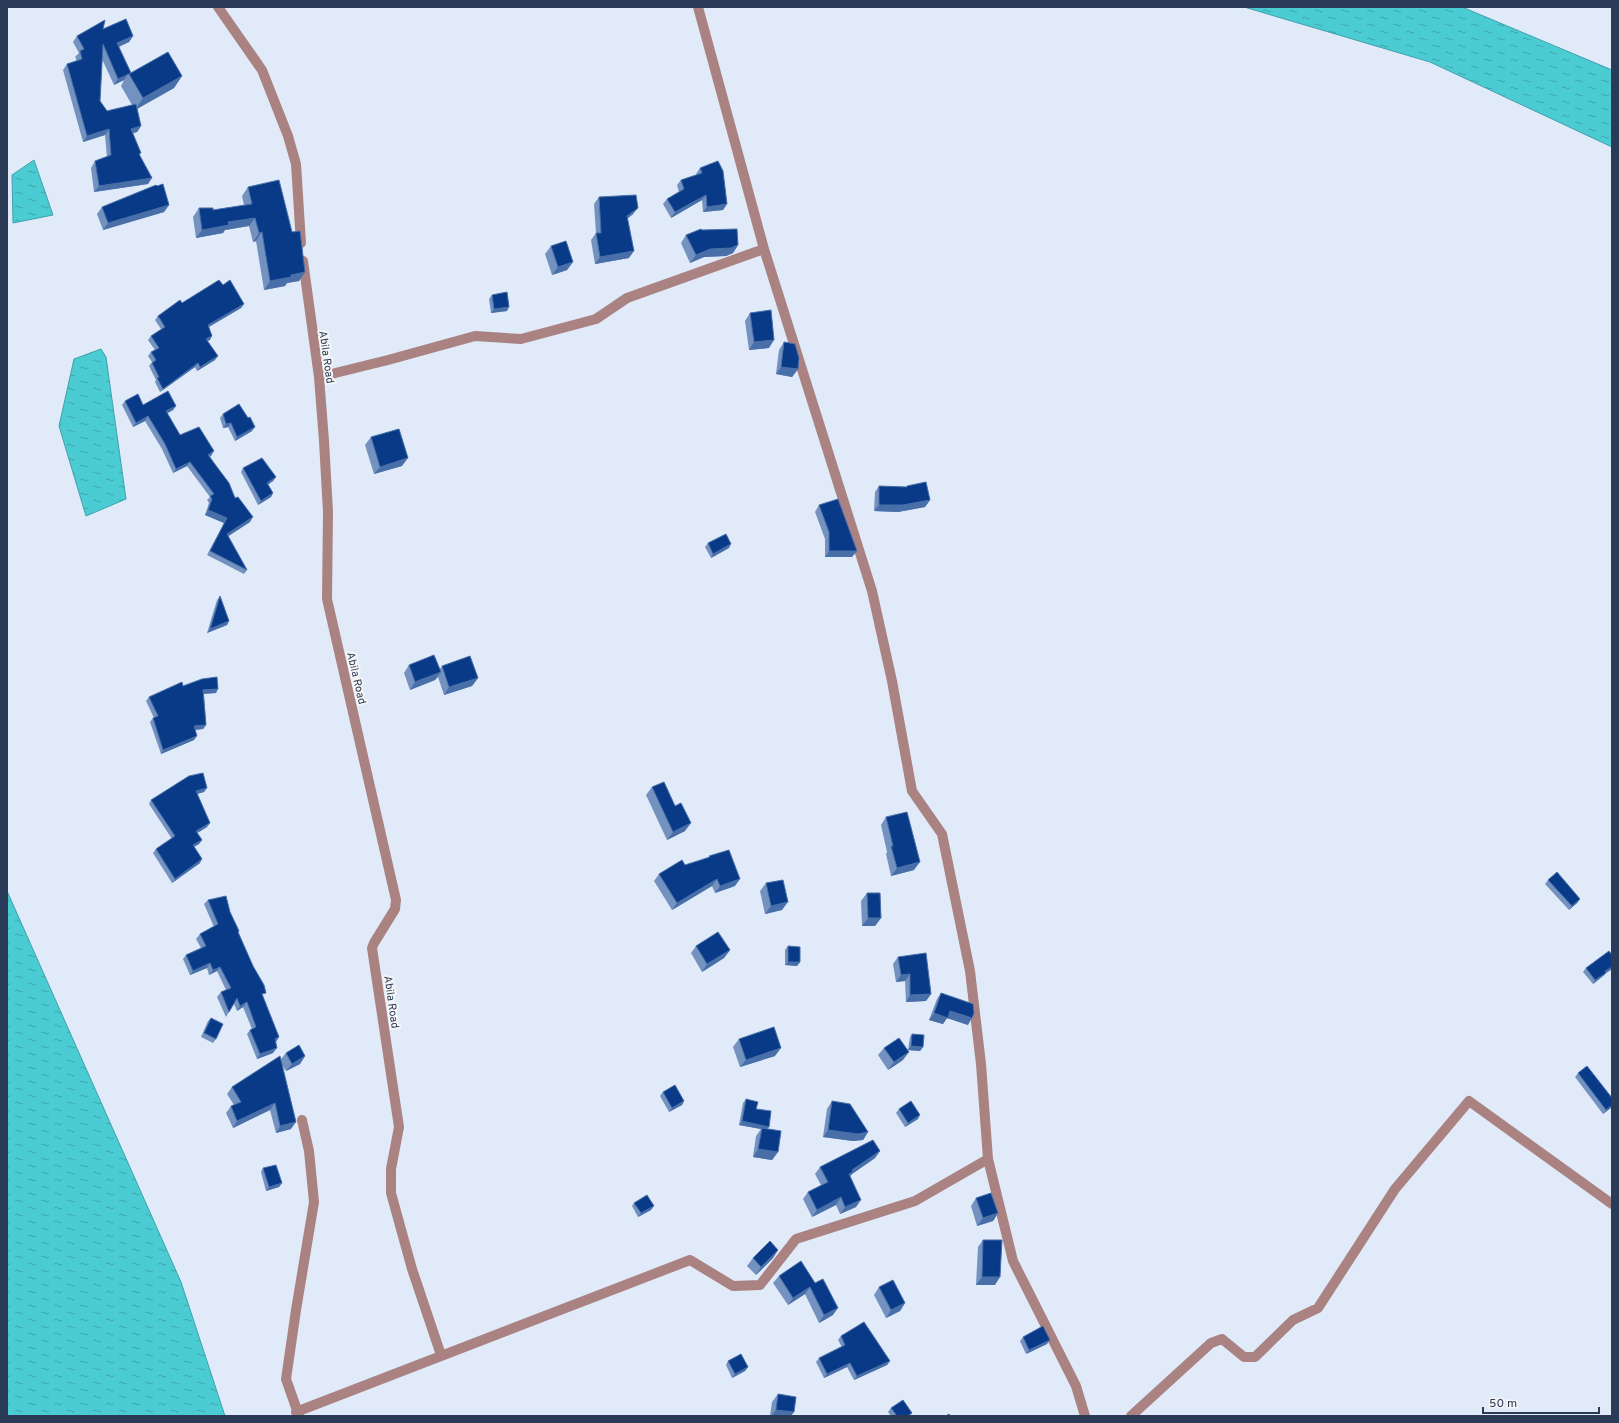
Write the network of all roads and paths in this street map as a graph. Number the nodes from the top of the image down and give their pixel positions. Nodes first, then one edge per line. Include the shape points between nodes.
1 (218, 7) edge
2 (698, 7) edge
3 (764, 249) junction
4 (319, 377) junction
5 (302, 1120) dead end
6 (988, 1159) junction
7 (1612, 1204) edge
8 (442, 1355) junction
9 (297, 1414) edge
10 (1085, 1416) edge
11 (1131, 1416) edge

1 - 4 street, Abila Road via 262,70 288,136 296,164 299,228
2 - 3 street
3 - 4 street via 627,298 596,319 521,339 475,336
3 - 6 street via 872,590 912,791 942,834 970,971 981,1064
4 - 8 street, Abila Road via 328,512 327,599 396,900 395,909 372,948 399,1127 391,1169 391,1193 412,1269
5 - 9 street via 309,1151 314,1202 286,1379
6 - 8 street via 915,1201 796,1239 760,1285 733,1286 690,1260
6 - 10 street via 1013,1261 1076,1386
7 - 11 street via 1470,1101 1396,1189 1318,1308 1293,1320 1255,1357 1244,1357 1222,1339 1211,1343
8 - 9 street

